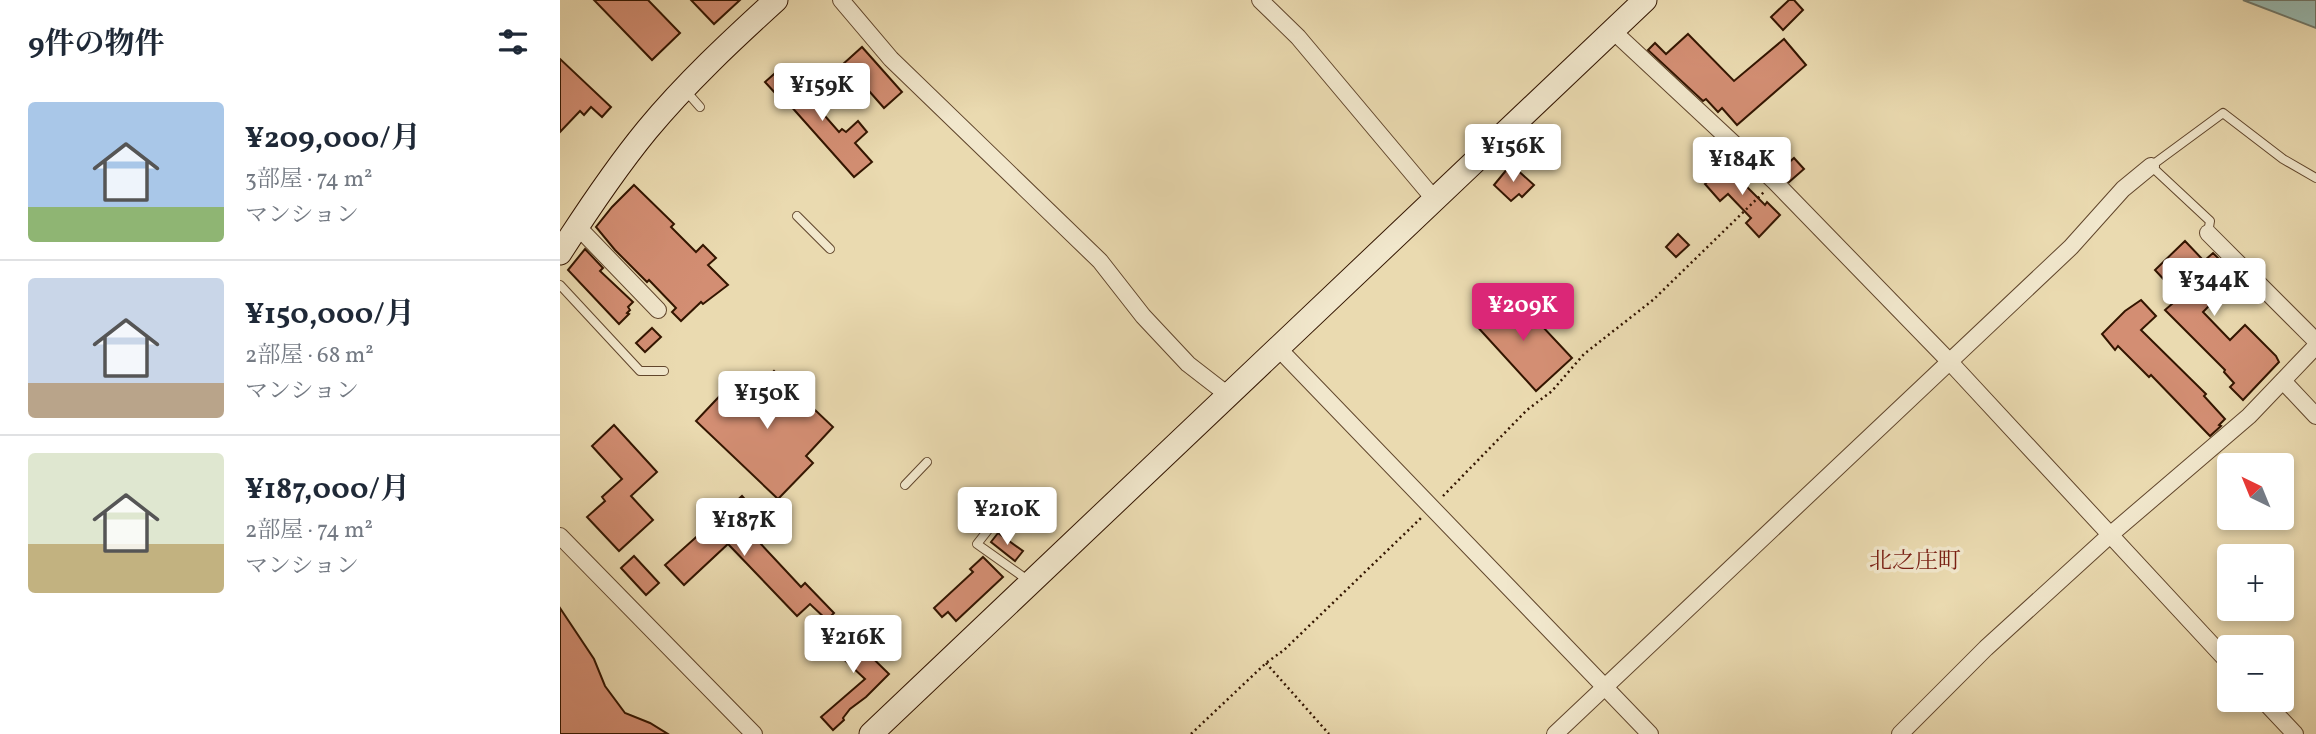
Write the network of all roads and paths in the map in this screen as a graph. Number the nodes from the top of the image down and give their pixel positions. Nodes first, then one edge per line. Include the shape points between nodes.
1 (776, 0) edge
2 (841, 0) edge
3 (1259, 0) edge
4 (1645, 0) edge
5 (1612, 31) junction
6 (684, 89) junction
7 (700, 107) dead end
8 (2151, 166) junction
9 (2316, 178) edge
10 (1775, 181) junction
11 (1435, 200) junction
12 (797, 216) dead end
13 (578, 226) junction
14 (2208, 233) joint
15 (830, 248) dead end
16 (560, 253) edge
17 (560, 285) edge
18 (659, 310) dead end
19 (2316, 344) edge
20 (1279, 348) junction
21 (1949, 361) junction
22 (664, 372) dead end
23 (2283, 381) junction
24 (1228, 395) junction
25 (2316, 416) edge
26 (927, 462) dead end
27 (905, 485) dead end
28 (1432, 508) junction
29 (992, 525) dead end
30 (2110, 535) junction
31 (560, 536) edge
32 (1030, 581) junction
33 (2217, 650) edge
34 (1266, 663) junction
35 (1605, 688) junction
36 (2274, 712) edge
37 (754, 734) edge
38 (871, 734) edge
39 (1191, 734) edge
40 (1329, 734) edge
41 (1555, 734) edge
42 (1650, 734) edge
43 (1900, 734) edge
44 (2295, 734) edge

1 - 6 street
2 - 24 street via 891,60 1100,261 1188,364
3 - 11 street via 1298,37
4 - 5 street
5 - 10 street
5 - 11 street
6 - 7 lane
6 - 13 street via 608,180
8 - 9 lane via 2223,113
8 - 14 lane via 2210,221
8 - 21 street
10 - 21 street
10 - 28 path via 1653,300 1584,354
11 - 20 street
12 - 15 lane
13 - 16 street
13 - 18 street
14 - 19 street
17 - 22 lane via 640,371
19 - 23 street
20 - 24 street
20 - 28 street
21 - 30 street
21 - 35 street
23 - 25 street
23 - 30 street via 2249,416
24 - 32 street
26 - 27 lane
28 - 34 path
28 - 35 street
29 - 32 lane via 977,544
30 - 33 street
30 - 43 street
31 - 37 street
32 - 38 street
34 - 39 path
34 - 40 path
35 - 41 street
35 - 42 street
36 - 44 street

